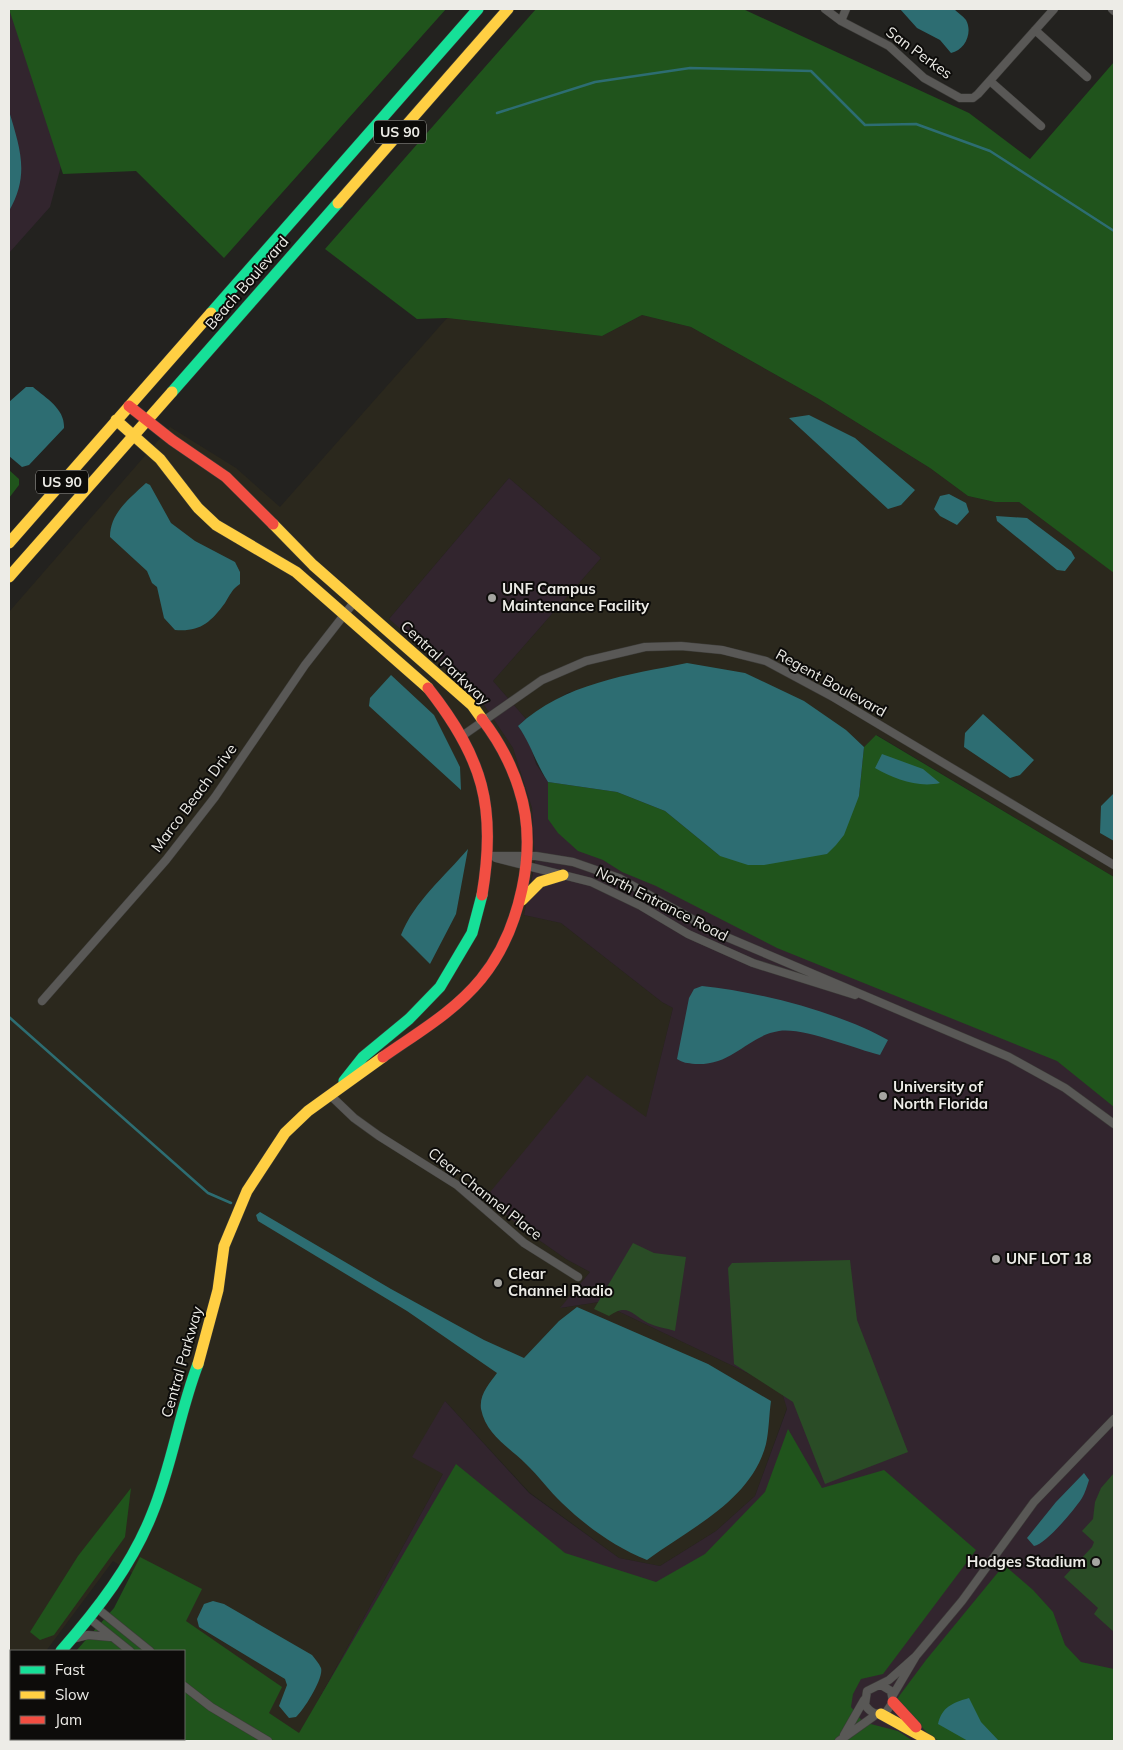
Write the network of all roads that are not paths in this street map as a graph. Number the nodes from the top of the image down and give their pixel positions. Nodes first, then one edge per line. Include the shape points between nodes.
1 (478, 9) edge
2 (508, 9) edge
3 (825, 9) edge
4 (846, 9) edge
5 (1054, 9) edge
6 (841, 21) junction
7 (1035, 30) junction
8 (1087, 77) dead end
9 (990, 81) junction
10 (1041, 126) dead end
11 (294, 218) junction
12 (266, 250) junction
13 (292, 255) junction
14 (129, 406) junction
15 (116, 420) junction
16 (147, 420) junction
17 (134, 435) junction
18 (9, 543) edge
19 (9, 578) edge
20 (355, 600) junction
21 (345, 613) junction
22 (485, 721) junction
23 (462, 736) junction
24 (490, 856) junction
25 (526, 861) junction
26 (1114, 865) edge
27 (563, 875) junction
28 (519, 906) junction
29 (714, 932) junction
30 (723, 950) junction
31 (42, 1001) dead end
32 (876, 1001) junction
33 (334, 1093) junction
34 (1114, 1124) edge
35 (578, 1276) dead end
36 (1114, 1419) edge
37 (98, 1609) junction
38 (90, 1619) junction
39 (112, 1637) junction
40 (72, 1639) junction
41 (62, 1650) edge
42 (129, 1650) edge
43 (149, 1650) edge
44 (916, 1656) junction
45 (881, 1685) junction
46 (185, 1687) edge
47 (893, 1698) junction
48 (864, 1700) junction
49 (879, 1714) junction
50 (842, 1738) edge
51 (928, 1739) edge
52 (268, 1741) edge

1 - 11 main road, US 90
2 - 13 main road, Beach Boulevard / US 90
3 - 6 street, San Perkes
4 - 6 street
5 - 7 street, San Perkes
6 - 9 street, San Perkes via 889,46 924,78 960,98 973,98
7 - 8 street
7 - 9 street, San Perkes
9 - 10 street
11 - 12 main road, US 90
11 - 13 main road via 288,238
12 - 13 main road via 276,249
12 - 14 main road, US 90
13 - 16 main road, Beach Boulevard / US 90
14 - 15 main road, US 90
14 - 16 main road, Central Parkway
15 - 17 main road, Central Parkway
15 - 18 main road, US 90
16 - 17 main road, Beach Boulevard / US 90
16 - 20 main road, Central Parkway via 226,477 313,565
17 - 19 main road, Beach Boulevard / US 90
17 - 21 main road, Central Parkway via 160,459 198,508 216,525 296,572
20 - 21 street, Marco Beach Drive
20 - 22 main road, Central Parkway via 458,691
21 - 23 main road, Central Parkway via 425,684
21 - 31 street, Marco Beach Drive via 305,665 215,797 166,860
22 - 23 street, Regent Boulevard
22 - 25 main road, Central Parkway via 510,765 520,791
22 - 26 street, Regent Boulevard via 542,680 586,660 645,647 722,650 766,661 833,697
23 - 24 main road, Central Parkway via 483,788
24 - 25 street, North Entrance Road
24 - 25 street, North Entrance Road
24 - 33 main road, Central Parkway via 480,909 469,940 452,970 427,1002 364,1057
25 - 27 street, North Entrance Road
25 - 28 main road, Central Parkway
25 - 29 street, North Entrance Road via 573,862 619,878
27 - 28 main road via 538,881
27 - 30 street, North Entrance Road via 610,890
28 - 33 main road, Central Parkway via 498,953 481,978 455,1006
29 - 30 street
29 - 32 street, North Entrance Road
30 - 32 street, North Entrance Road via 753,963
32 - 34 street, North Entrance Road via 1010,1057 1065,1088
33 - 35 street, Clear Channel Place via 354,1118 457,1185 524,1243
33 - 37 main road, Central Parkway via 285,1133 247,1191 224,1246 218,1290 199,1362 152,1515 122,1573
36 - 44 street via 1034,1502 962,1601
37 - 38 main road, Central Parkway
37 - 43 street
38 - 39 street
38 - 40 main road, Central Parkway
39 - 40 street via 88,1635
39 - 42 street
40 - 41 main road, Central Parkway
44 - 45 street
44 - 47 street
45 - 47 street via 887,1687
45 - 48 street via 871,1687
46 - 52 street via 211,1707
47 - 49 street via 890,1709
47 - 51 main road
48 - 49 street via 869,1710
48 - 50 street
49 - 50 street
49 - 51 main road

